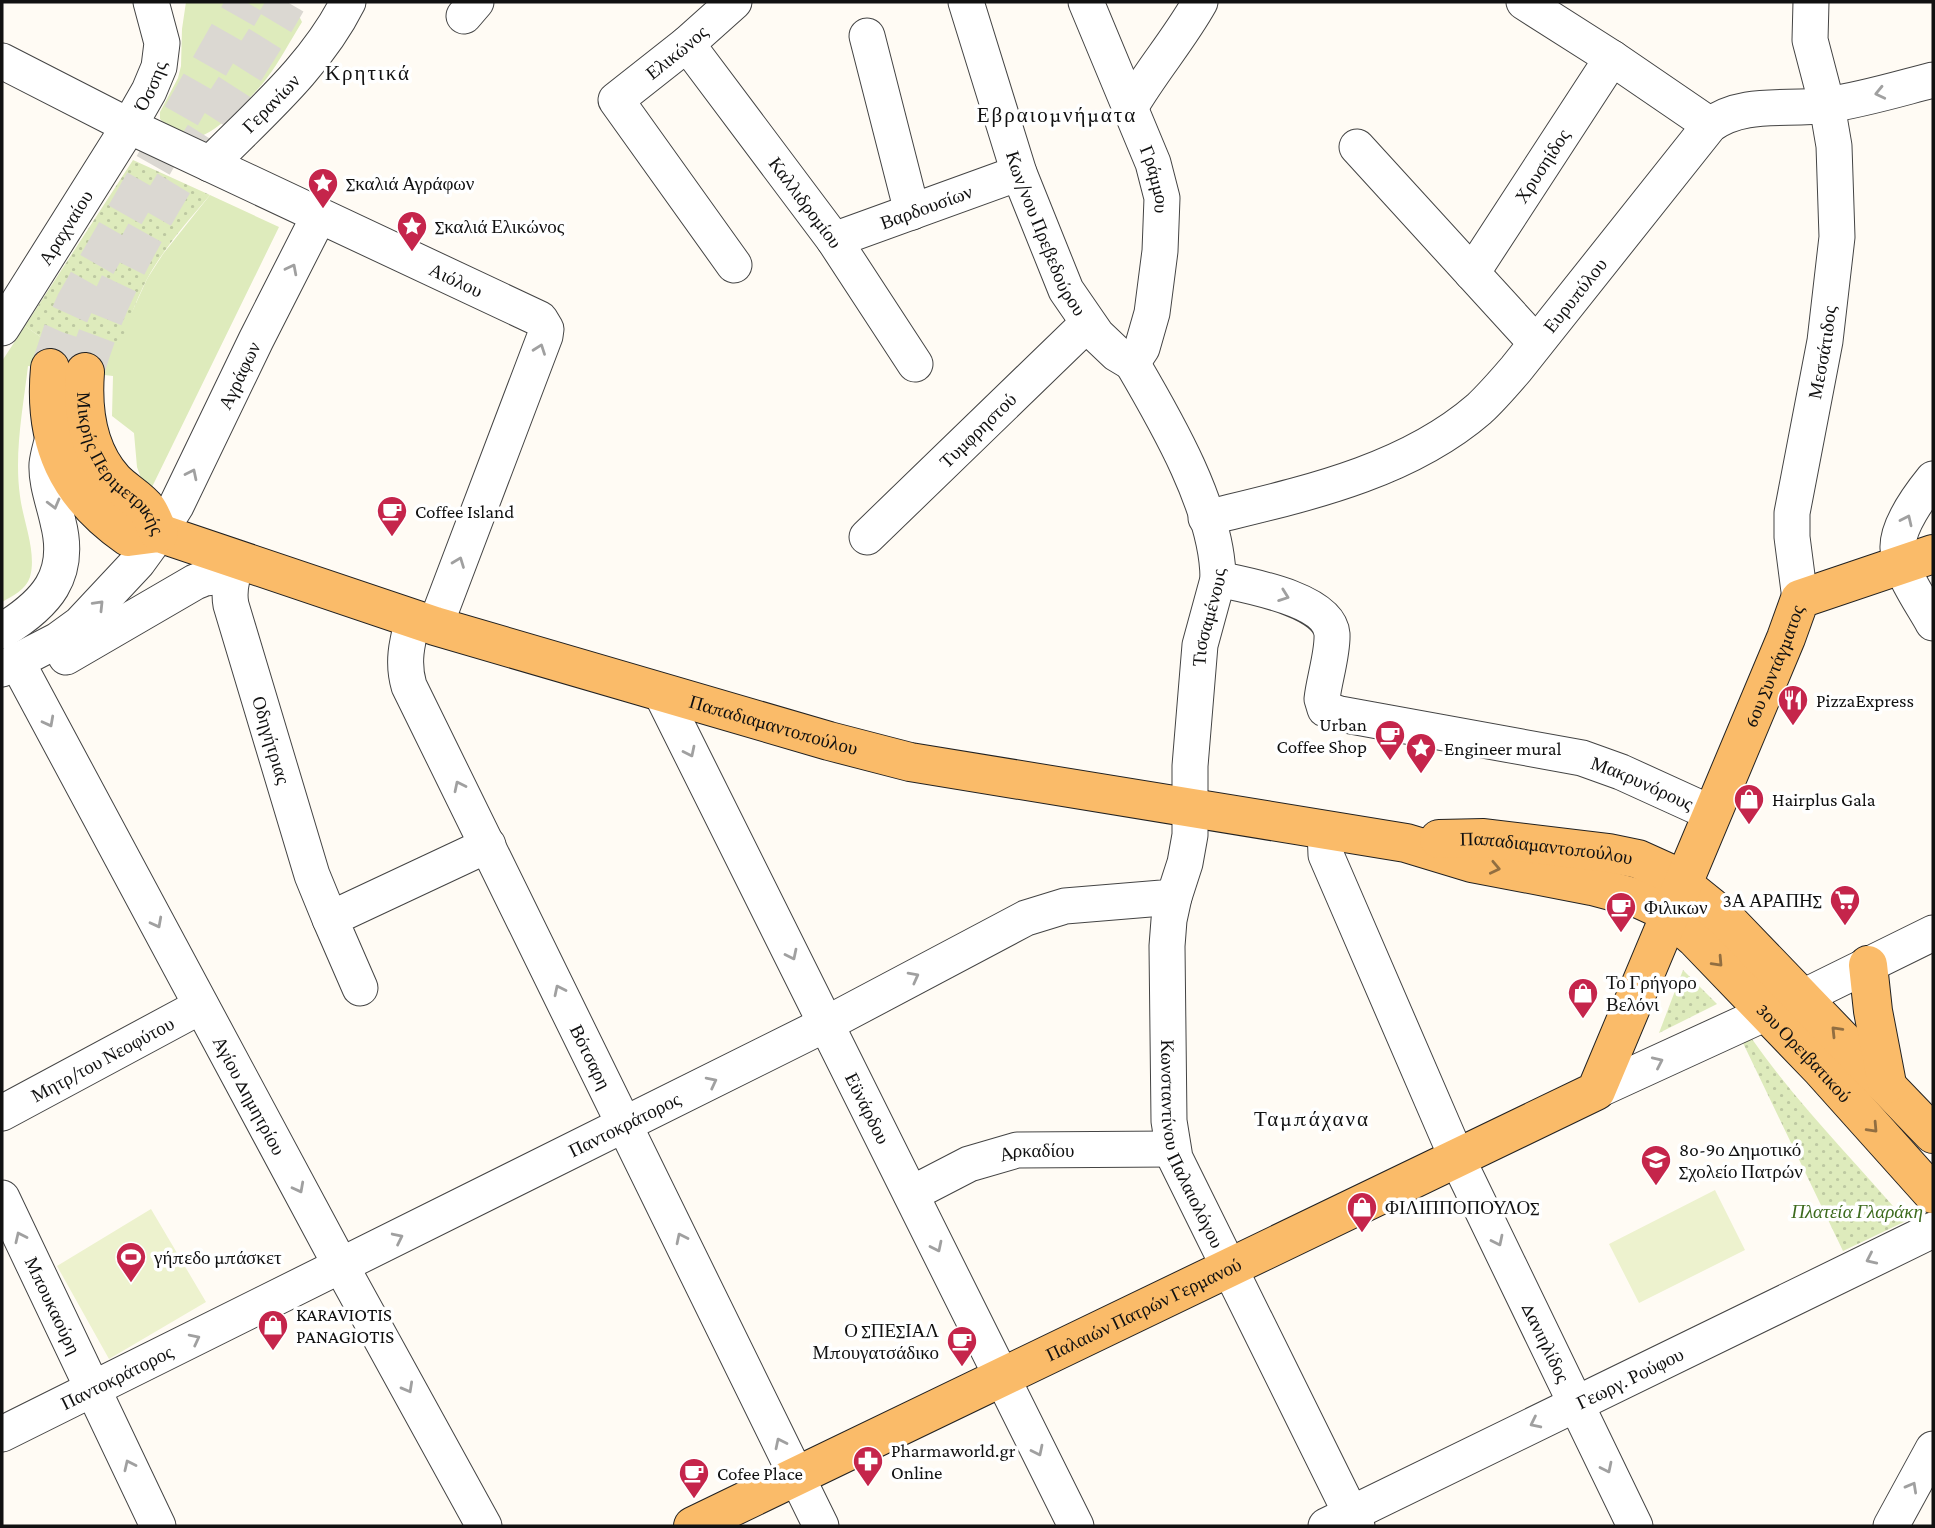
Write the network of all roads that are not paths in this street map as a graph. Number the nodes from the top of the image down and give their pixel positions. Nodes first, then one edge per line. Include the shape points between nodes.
1 (151, 2) edge
2 (348, 2) edge
3 (734, 2) edge
4 (966, 2) edge
5 (1086, 2) edge
6 (1200, 2) edge
7 (1524, 2) edge
8 (1788, 2) edge
9 (1811, 2) edge
10 (867, 36) dead end
11 (1810, 40) junction
12 (687, 44) junction
13 (1612, 58) junction
14 (2, 61) edge
15 (1933, 80) edge
16 (1827, 105) junction
17 (1131, 106) junction
18 (1710, 125) junction
19 (129, 126) junction
20 (1357, 147) dead end
21 (210, 164) junction
22 (1019, 173) junction
23 (912, 212) junction
24 (319, 216) junction
25 (834, 240) junction
26 (734, 265) dead end
27 (1472, 273) junction
28 (1087, 324) junction
29 (2, 328) edge
30 (1536, 344) junction
31 (1132, 363) junction
32 (915, 365) dead end
33 (53, 437) junction
34 (1933, 480) edge
35 (1206, 518) junction
36 (159, 533) junction
37 (867, 537) dead end
38 (1918, 560) edge
39 (235, 568) junction
40 (1218, 579) junction
41 (1800, 599) junction
42 (424, 623) junction
43 (1933, 623) edge
44 (2, 631) edge
45 (15, 671) edge
46 (660, 691) junction
47 (1189, 807) junction
48 (1711, 813) junction
49 (1325, 830) junction
50 (488, 845) junction
51 (1174, 897) junction
52 (1676, 899) junction
53 (330, 919) junction
54 (1931, 937) edge
55 (1868, 965) junction
56 (360, 988) dead end
57 (1803, 997) junction
58 (201, 1006) junction
59 (1766, 1013) junction
60 (826, 1024) junction
61 (1887, 1084) junction
62 (1596, 1091) junction
63 (2, 1113) edge
64 (626, 1125) junction
65 (1933, 1134) edge
66 (1172, 1149) junction
67 (1457, 1158) junction
68 (911, 1194) junction
69 (1933, 1194) edge
70 (2, 1199) edge
71 (1933, 1230) edge
72 (341, 1266) junction
73 (1229, 1268) junction
74 (1002, 1378) junction
75 (93, 1390) junction
76 (1576, 1403) junction
77 (2, 1434) edge
78 (1933, 1449) edge
79 (797, 1476) junction
80 (1345, 1522) edge
81 (158, 1526) edge
82 (484, 1526) edge
83 (693, 1526) edge
84 (821, 1526) edge
85 (1076, 1526) edge
86 (1635, 1526) edge
87 (1891, 1526) edge

1 - 19 street, Όσσης via 161,54 149,91
2 - 21 street, Γερανίων via 311,58
3 - 12 street, Ελικώνος
4 - 22 street, Κων/νου Πρεβεδούρου
5 - 17 street, Γράμμου
6 - 17 street
7 - 13 street
8 - 11 street via 1789,14
9 - 11 street
10 - 23 street
11 - 16 street, Μεσσάτιδος
12 - 25 street, Καλλιδρομίου
12 - 26 street, Ελικώνος via 616,100
13 - 18 street
13 - 27 street, Χρυσηίδος
14 - 19 street, Αιόλου
15 -> 16 street, Ευρυπύλου
16 - 18 street, Ευρυπύλου via 1744,109
16 - 41 street, Μεσσάτιδος via 1837,237 1825,341 1792,513
17 - 31 street, Γράμμου via 1162,198 1152,313 1142,348
18 - 30 street, Ευρυπύλου
19 - 21 street, Αιόλου
19 - 29 street, Αραχναίου
20 - 27 street
21 - 24 street, Αιόλου
22 - 23 street, Βαρδουσίων
22 - 28 street, Κων/νου Πρεβεδούρου via 1066,290
23 - 25 street, Βαρδουσίων
36 -> 24 street, Αγράφων
42 -> 24 street, Αιόλου via 546,329 533,313
25 - 32 street, Καλλιδρομίου
27 - 30 street
28 - 31 street, Κων/νου Πρεβεδούρου via 1109,348
28 - 37 street, Τυμφρηστού
30 - 35 street, Ευρυπύλου via 1478,410 1415,450 1331,485
31 - 35 street, Τισσαμένους via 1187,467
33 - 36 main road, Μικρής Περιμετρικής via 73,484 107,523 128,537
33 - 36 main road, Μικρής Περιμετρικής via 49,415 68,370 100,459 127,494 145,507
33 -> 44 street via 47,464 63,547 62,567 44,598
38 -> 34 street via 1898,545 1916,503
35 - 40 street, Τισσαμένους
36 - 39 main road, Παπαδιαμαντοπούλου
45 -> 36 street, Αγράφων via 85,619
38 - 41 main road, 6ου Συντάγματος
38 - 43 street
39 - 42 main road, Παπαδιαμαντοπούλου
39 - 45 street via 195,582
39 - 53 street, Οδηγήτριας via 229,597 299,835
40 - 47 street, Τισσαμένους via 1200,645
40 -> 48 street, Μακρυνόρους via 1279,594 1326,620 1332,633 1322,699 1325,709 1572,755
41 - 48 main road, 6ου Συντάγματος
42 - 46 main road, Παπαδιαμαντοπούλου
50 -> 42 street, Βότσαρη via 409,686 406,646
45 -> 58 street, Αγίου Δημητρίου
46 - 47 main road, Παπαδιαμαντοπούλου via 910,762
46 -> 60 street, Εϋνάρδου
47 - 49 main road, Παπαδιαμαντοπούλου
47 - 51 street via 1189,849
48 - 52 main road, 6ου Συντάγματος
49 - 52 main road, Παπαδιαμαντοπούλου via 1406,843 1484,838 1609,852 1651,864
49 - 67 street, Δανιηλίδος via 1326,855
50 - 53 street
64 -> 50 street, Βότσαρη
60 -> 51 street, Παντοκράτορος via 1026,918 1065,906
51 - 66 street, Κωνσταντίνου Παλαιολόγου via 1167,946
52 - 57 main road, 3ου Ορειβατικού via 1726,919
52 -> 59 main road, 3ου Ορειβατικού via 1695,938
52 - 62 main road
53 - 56 street
54 - 55 street
55 - 57 street
55 - 61 main road
61 -> 57 main road, 3ου Ορειβατικού
58 - 63 street, Μητρ/του Νεοφύτου
58 -> 72 street, Αγίου Δημητρίου
62 -> 59 street, Παλαιών Πατρών Γερμανού
59 -> 69 main road, 3ου Ορειβατικού
64 -> 60 street, Παντοκράτορος
60 - 68 street, Εϋνάρδου
61 - 65 main road, 3ου Ορειβατικού
62 - 67 main road, Παλαιών Πατρών Γερμανού
72 -> 64 street, Παντοκράτορος
79 -> 64 street, Βότσαρη
66 - 68 street, Αρκαδίου via 1017,1150 970,1164
66 - 73 street, Κωνσταντίνου Παλαιολόγου
67 - 73 main road, Παλαιών Πατρών Γερμανού
67 -> 76 street, Δανιηλίδος
68 -> 74 street, Εϋνάρδου
75 -> 70 street, Μπουκαούρη
71 -> 76 street, Γεωργ. Ρούφου
75 -> 72 street, Παντοκράτορος
72 -> 82 street, Αγίου Δημητρίου
73 - 74 main road, Παλαιών Πατρών Γερμανού
73 - 80 street, Κωνσταντίνου Παλαιολόγου
74 - 79 main road, Παλαιών Πατρών Γερμανού
74 -> 85 street, Εϋνάρδου
75 - 77 street, Παντοκράτορος
81 -> 75 street, Μπουκαούρη
76 -> 80 street, Γεωργ. Ρούφου
76 -> 86 street, Δανιηλίδος
87 -> 78 street
79 - 83 main road, Παλαιών Πατρών Γερμανού
79 - 84 street, Βότσαρη

